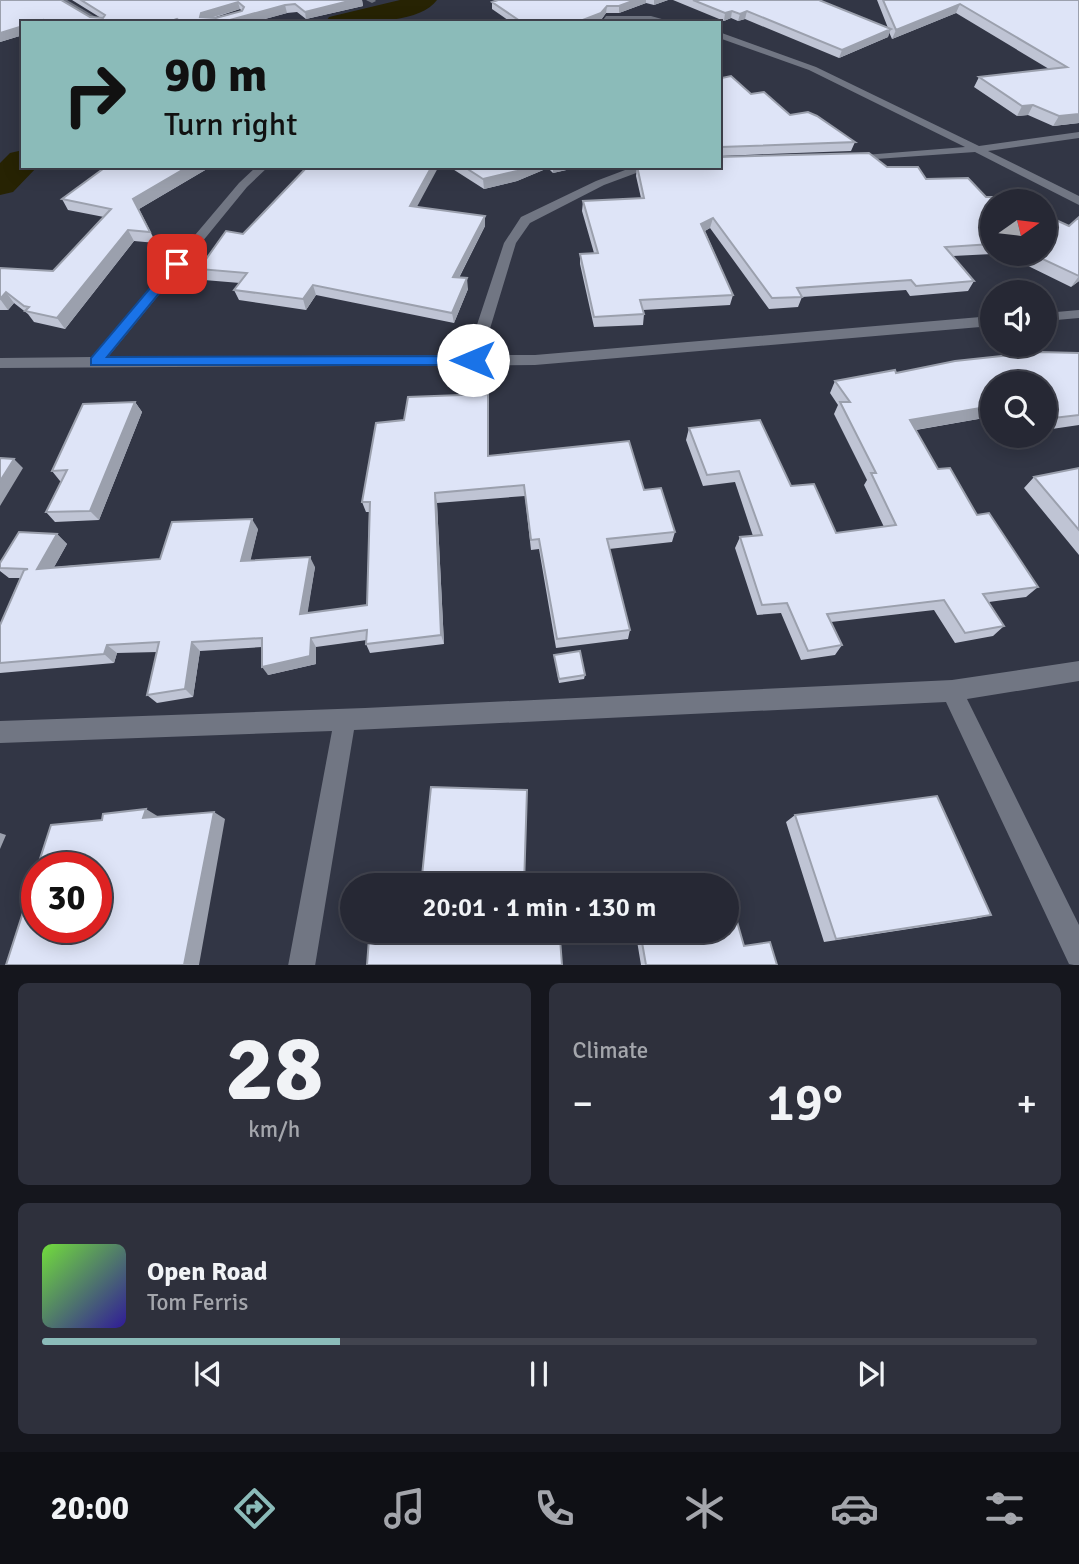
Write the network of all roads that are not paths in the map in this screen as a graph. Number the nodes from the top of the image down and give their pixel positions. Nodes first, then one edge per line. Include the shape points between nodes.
1 (61, 0) edge
2 (606, 18) edge
3 (98, 21) edge
4 (664, 21) edge
5 (721, 36) edge
6 (1079, 135) edge
7 (977, 149) junction
8 (835, 160) edge
9 (262, 168) edge
10 (646, 168) edge
11 (1079, 201) edge
12 (1079, 314) edge
13 (1057, 316) edge
14 (980, 322) edge
15 (473, 360) junction
16 (96, 362) junction
17 (0, 363) edge
18 (1079, 671) edge
19 (951, 691) junction
20 (345, 719) junction
21 (0, 732) edge
22 (1079, 954) edge
23 (301, 965) edge

1 - 3 street
2 - 4 street
5 - 7 street via 816,71
6 - 7 street
7 - 8 street
7 - 11 street
9 - 16 street
10 - 15 street via 600,183 525,220 510,243
12 - 13 street
14 - 15 street via 535,360
15 - 16 street
16 - 17 street
18 - 19 street
19 - 20 street
19 - 22 street
20 - 21 street
20 - 23 street

